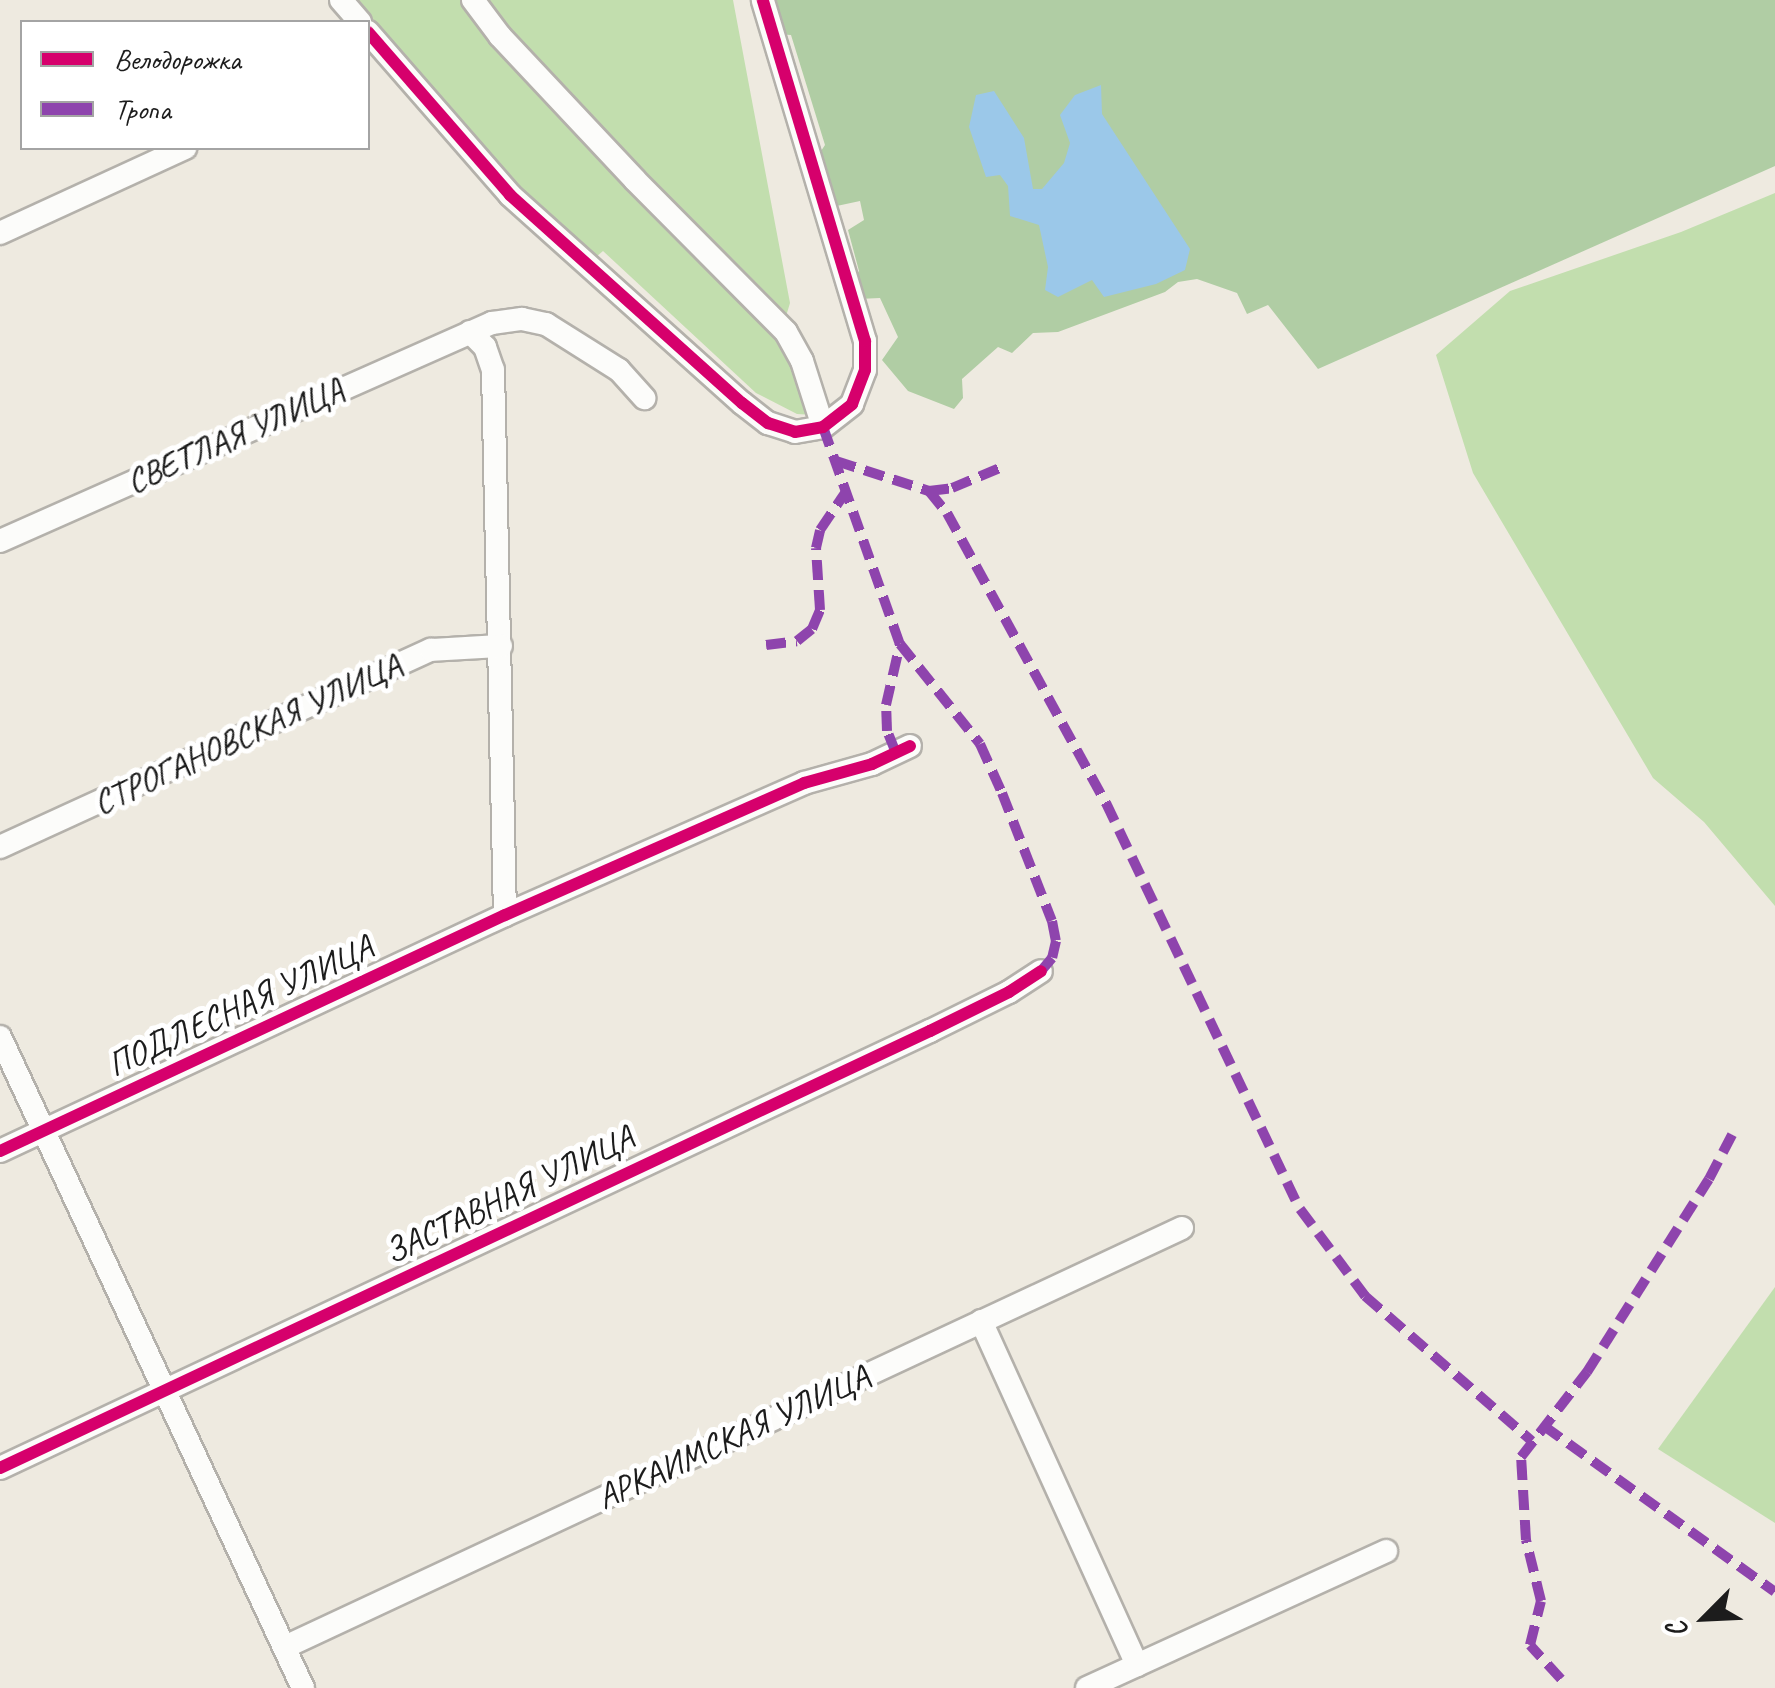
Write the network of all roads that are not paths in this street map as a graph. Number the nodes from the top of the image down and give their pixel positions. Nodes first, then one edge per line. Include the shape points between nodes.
1 (342, 0) edge
2 (473, 0) edge
3 (763, 0) edge
4 (358, 20) edge
5 (370, 34) edge
6 (182, 150) edge
7 (0, 233) edge
8 (470, 332) junction
9 (644, 398) dead end
10 (823, 427) junction
11 (0, 541) edge
12 (501, 646) junction
13 (910, 746) dead end
14 (0, 846) edge
15 (505, 915) junction
16 (1040, 971) dead end
17 (0, 1037) edge
18 (43, 1131) junction
19 (0, 1151) edge
20 (1182, 1228) dead end
21 (981, 1321) junction
22 (163, 1391) junction
23 (0, 1468) edge
24 (1386, 1551) dead end
25 (284, 1646) junction
26 (1136, 1665) junction
27 (304, 1688) edge
28 (1087, 1688) edge

1 - 4 street
2 - 10 street via 635,180 786,332
3 - 10 street via 866,341 865,370 852,404
5 - 10 street via 510,195 742,403 768,423 795,432
6 - 7 street
8 - 9 street, СВЕТЛАЯ УЛИЦА via 522,318 546,324 620,370
8 - 11 street, СВЕТЛАЯ УЛИЦА
8 - 12 street via 485,347 493,370
12 - 14 street, СТРОГАНОВСКАЯ УЛИЦА via 431,650
12 - 15 street
13 - 15 street, ПОДЛЕСНАЯ УЛИЦА via 804,783
15 - 18 street, ПОДЛЕСНАЯ УЛИЦА
16 - 22 street, ЗАСТАВНАЯ УЛИЦА via 946,1023
17 - 18 street
18 - 19 street, ПОДЛЕСНАЯ УЛИЦА
18 - 22 street
20 - 21 street, АРКАИМСКАЯ УЛИЦА
21 - 25 street, АРКАИМСКАЯ УЛИЦА
21 - 26 street
22 - 23 street, ЗАСТАВНАЯ УЛИЦА
22 - 25 street
24 - 26 street
25 - 27 street
26 - 28 street

